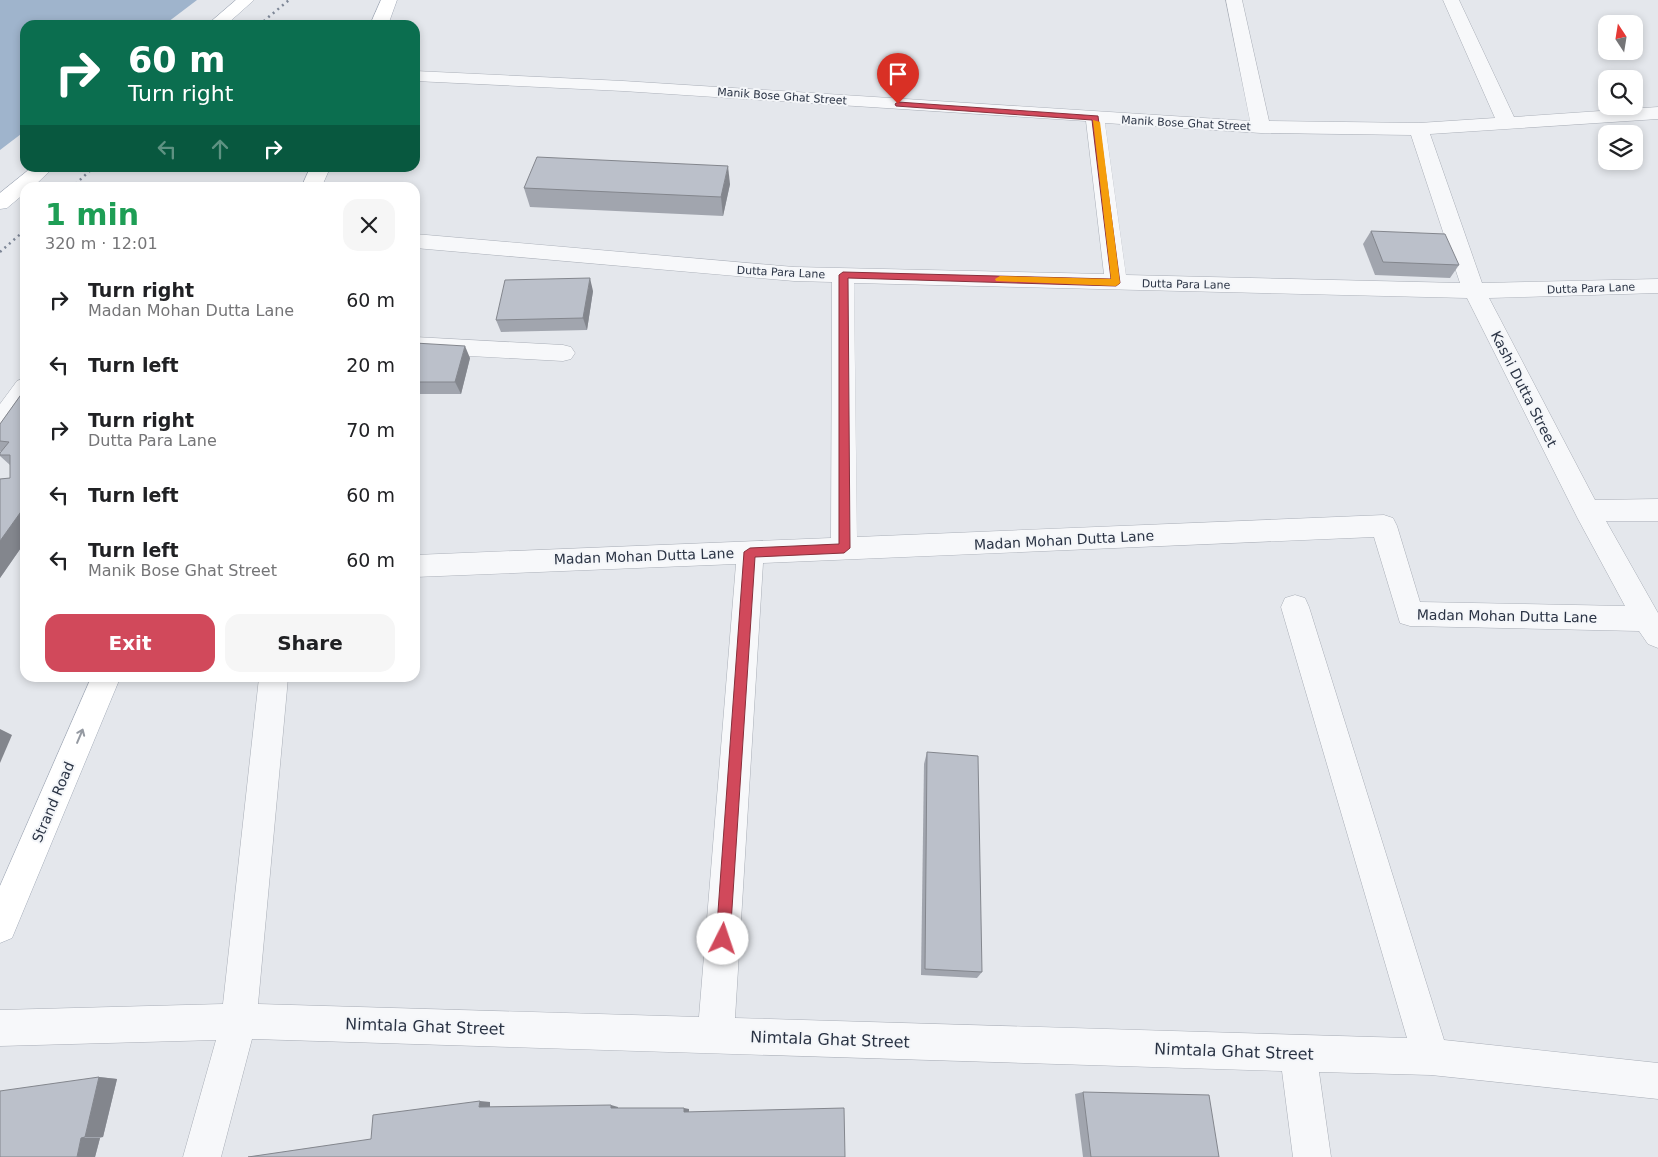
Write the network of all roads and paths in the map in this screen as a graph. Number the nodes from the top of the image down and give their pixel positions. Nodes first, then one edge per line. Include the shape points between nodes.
1 (246, 0) edge
2 (389, 0) edge
3 (1234, 0) edge
4 (1450, 0) edge
5 (222, 20) edge
6 (381, 20) edge
7 (420, 76) edge
8 (1658, 113) edge
9 (1095, 118) junction
10 (1508, 123) junction
11 (1261, 127) junction
12 (1418, 129) junction
13 (38, 172) edge
14 (26, 182) edge
15 (20, 187) edge
16 (0, 203) edge
17 (420, 241) edge
18 (843, 275) junction
19 (1116, 283) junction
20 (1658, 286) edge
21 (1474, 292) junction
22 (420, 345) edge
23 (563, 353) dead end
24 (20, 393) edge
25 (0, 423) edge
26 (1658, 510) edge
27 (1588, 511) junction
28 (844, 548) junction
29 (750, 552) junction
30 (420, 566) edge
31 (1295, 607) dead end
32 (1652, 627) edge
33 (103, 682) edge
34 (273, 682) edge
35 (8, 887) edge
36 (0, 926) edge
37 (239, 1021) junction
38 (0, 1028) edge
39 (716, 1035) junction
40 (1298, 1054) junction
41 (1431, 1057) junction
42 (1658, 1081) edge
43 (202, 1157) edge
44 (1312, 1157) edge

1 - 5 main road
2 - 6 main road
3 - 11 street
4 - 10 street
7 - 9 street, Manik Bose Ghat Street via 623,86
8 - 10 street, Manik Bose Ghat Street
9 - 11 street, Manik Bose Ghat Street
9 - 19 street
10 - 12 street, Manik Bose Ghat Street
11 - 12 street, Manik Bose Ghat Street
12 - 21 street, Kashi Dutta Street
13 - 14 main road
15 - 16 main road
17 - 18 street, Dutta Para Lane via 794,274
18 - 19 street, Dutta Para Lane
18 - 28 street
19 - 21 street, Dutta Para Lane
20 - 21 street, Dutta Para Lane
21 - 27 street, Kashi Dutta Street
22 - 23 street
24 - 25 street
26 - 27 street
27 - 32 street, Kashi Dutta Street
28 - 29 street, Madan Mohan Dutta Lane
28 - 32 street, Madan Mohan Dutta Lane via 1384,526 1410,614
29 - 30 street, Madan Mohan Dutta Lane
29 - 39 street
31 - 41 street
35 -> 33 main road, Strand Road
34 - 37 street
35 - 36 main road, Strand Road
37 - 38 street, Nimtala Ghat Street
37 - 39 street, Nimtala Ghat Street
37 - 43 street
39 - 40 street, Nimtala Ghat Street
40 - 41 street, Nimtala Ghat Street
40 - 44 street
41 - 42 street, Nimtala Ghat Street

